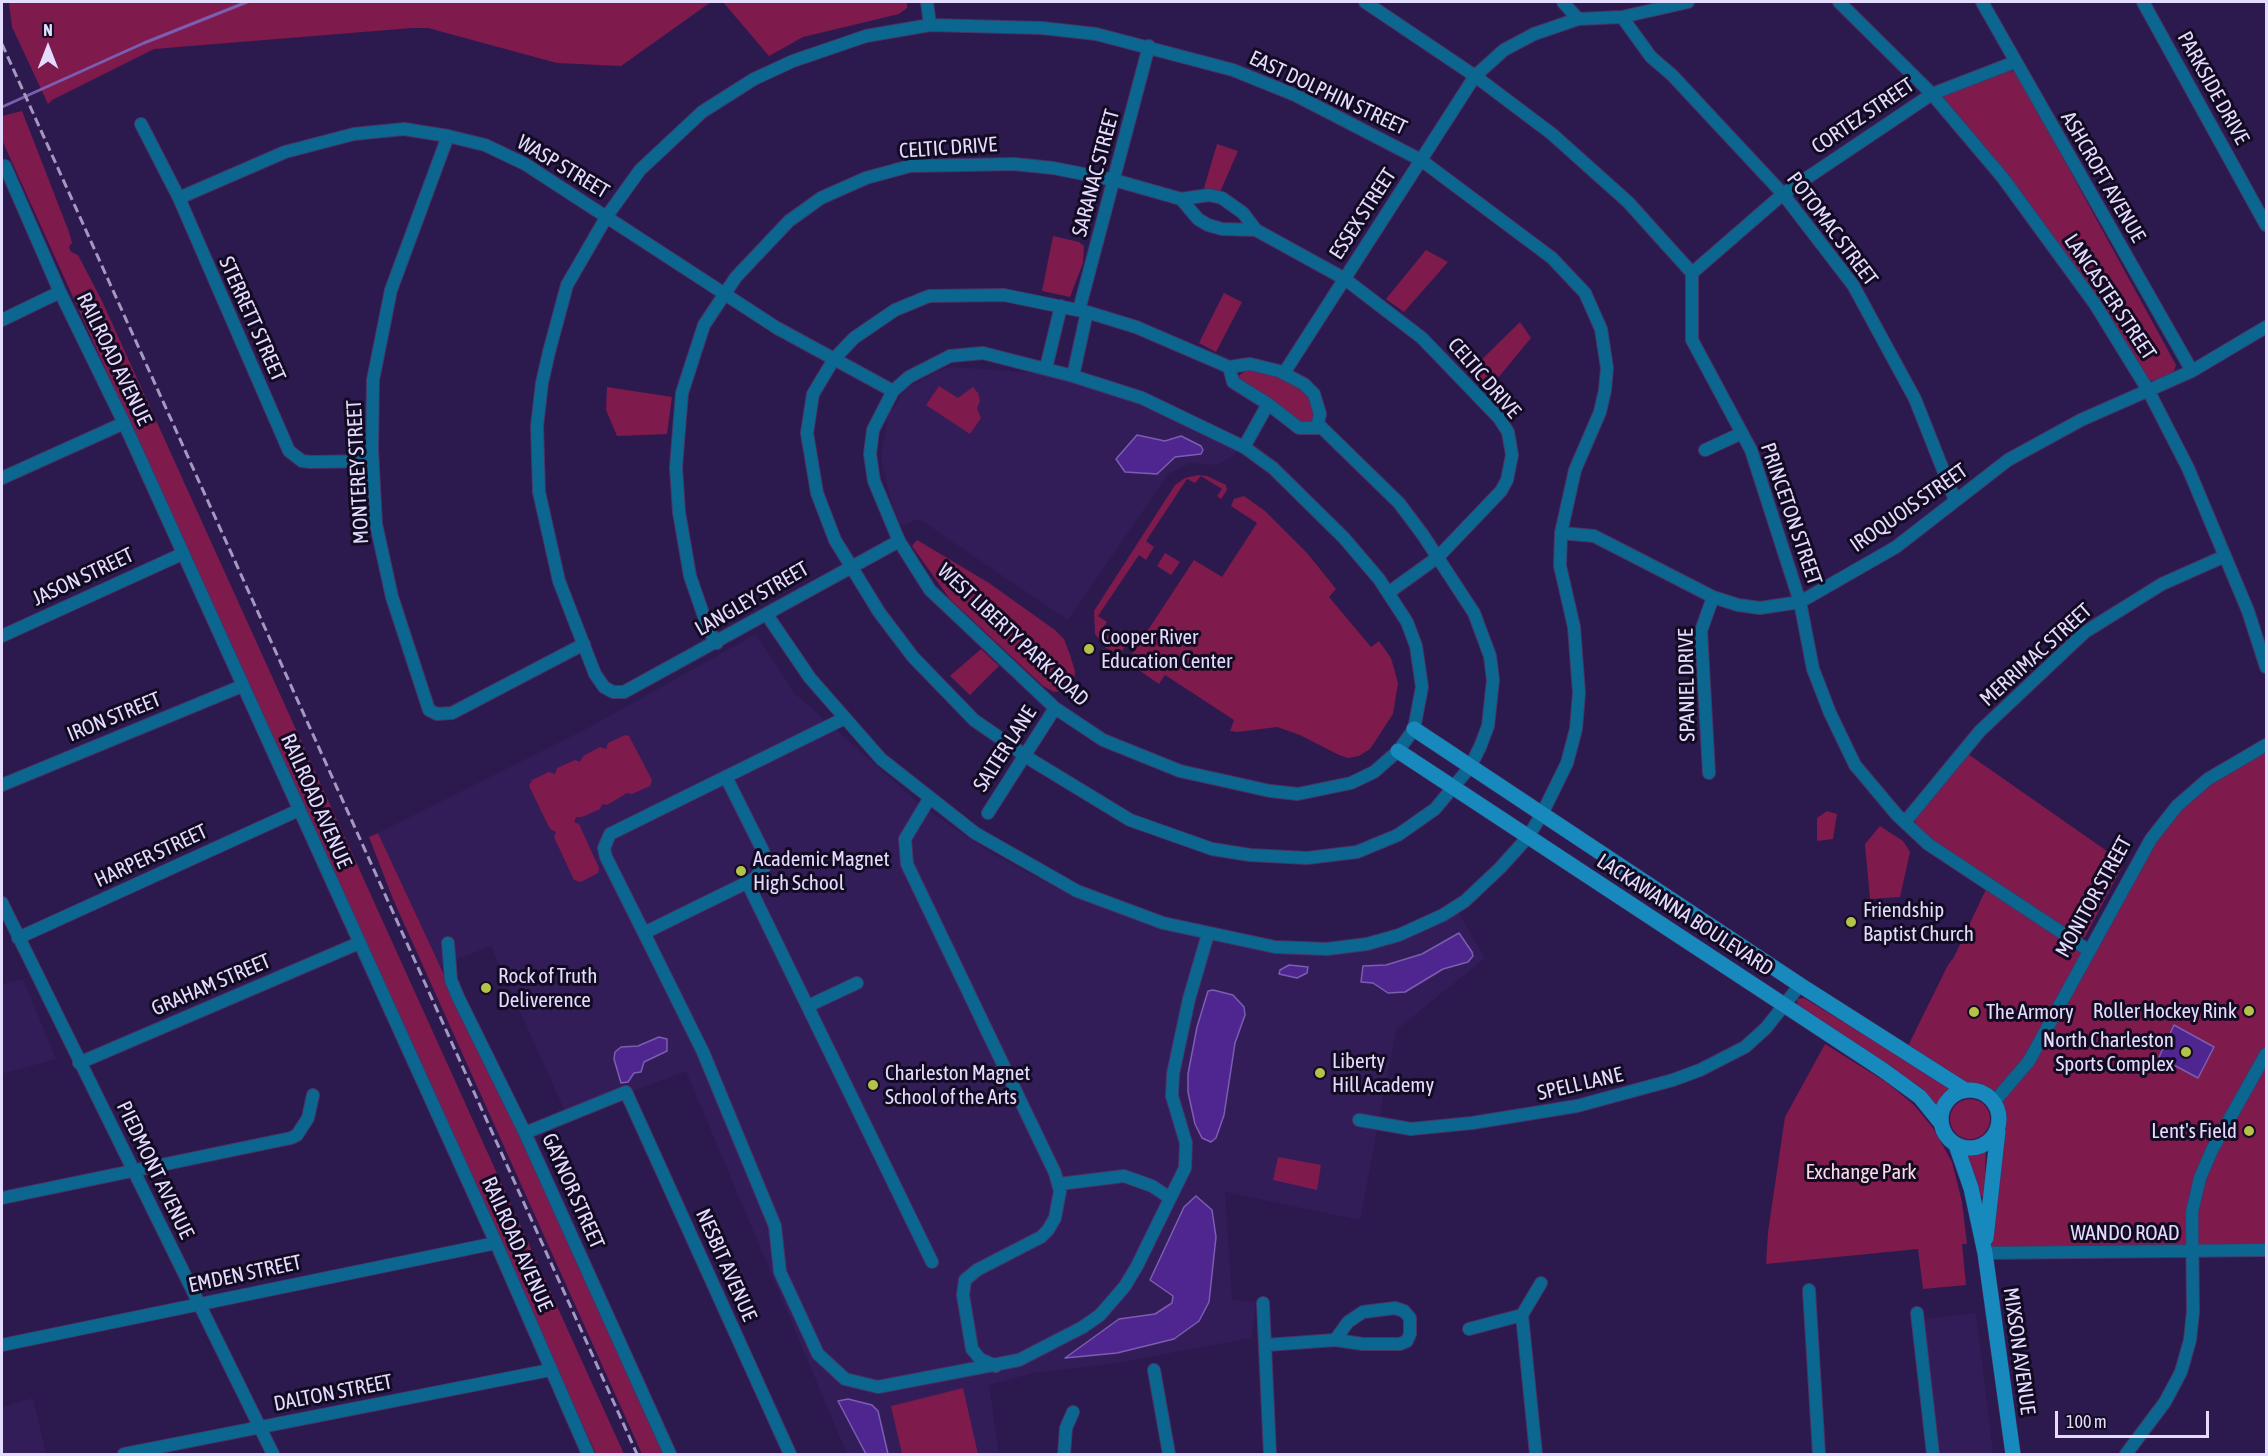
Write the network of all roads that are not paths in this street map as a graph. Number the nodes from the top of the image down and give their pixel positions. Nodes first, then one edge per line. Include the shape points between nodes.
1 (927, 2) edge
2 (1365, 2) edge
3 (1563, 2) edge
4 (1688, 2) edge
5 (1839, 2) edge
6 (1982, 2) edge
7 (2143, 2) edge
8 (1622, 18) junction
9 (1578, 19) junction
10 (930, 25) junction
11 (1149, 46) junction
12 (2015, 62) junction
13 (1475, 76) junction
14 (1932, 94) junction
15 (141, 124) dead end
16 (448, 135) junction
17 (1422, 160) junction
18 (3, 167) edge
19 (1114, 180) junction
20 (1783, 194) junction
21 (179, 198) junction
22 (1181, 199) junction
23 (607, 216) junction
24 (2266, 225) edge
25 (1256, 230) junction
26 (1692, 273) junction
27 (1345, 279) junction
28 (60, 292) junction
29 (723, 295) junction
30 (1061, 306) junction
31 (1083, 311) junction
32 (2, 320) edge
33 (2266, 327) edge
34 (834, 359) junction
35 (1228, 367) junction
36 (1046, 369) junction
37 (2192, 371) junction
38 (1284, 374) junction
39 (1073, 376) junction
40 (2148, 390) junction
41 (892, 391) junction
42 (1269, 404) junction
43 (124, 423) junction
44 (1319, 425) junction
45 (1742, 434) junction
46 (1244, 447) junction
47 (1705, 450) dead end
48 (372, 461) junction
49 (2, 477) edge
50 (1955, 500) junction
51 (1561, 533) junction
52 (899, 541) junction
53 (182, 554) junction
54 (2225, 556) junction
55 (1438, 557) junction
56 (851, 568) junction
57 (1388, 592) junction
58 (1713, 597) junction
59 (1800, 602) junction
60 (766, 615) junction
61 (2, 636) edge
62 (717, 643) junction
63 (584, 644) junction
64 (2266, 667) edge
65 (242, 686) junction
66 (624, 692) joint
67 (1056, 708) junction
68 (845, 718) junction
69 (1414, 729) junction
70 (2266, 746) edge
71 (1398, 751) junction
72 (1024, 756) junction
73 (1470, 767) junction
74 (1709, 773) dead end
75 (726, 777) junction
76 (2, 785) edge
77 (1454, 788) junction
78 (929, 799) junction
79 (299, 810) junction
80 (988, 813) dead end
81 (1542, 814) junction
82 (1905, 822) junction
83 (1528, 837) junction
84 (747, 882) junction
85 (2, 903) edge
86 (644, 933) junction
87 (1208, 934) junction
88 (18, 938) junction
89 (359, 943) junction
90 (448, 943) dead end
91 (2088, 950) junction
92 (857, 983) dead end
93 (1800, 985) junction
94 (1784, 1005) junction
95 (808, 1006) junction
96 (2266, 1054) edge
97 (79, 1063) junction
98 (1965, 1090) junction
99 (313, 1095) dead end
100 (1994, 1102) junction
101 (1359, 1120) dead end
102 (1941, 1124) junction
103 (1998, 1128) junction
104 (525, 1133) junction
105 (1956, 1145) junction
106 (135, 1171) junction
107 (1059, 1184) junction
108 (2, 1198) edge
109 (1170, 1198) junction
110 (496, 1243) junction
111 (2266, 1250) edge
112 (2191, 1252) junction
113 (1985, 1253) junction
114 (932, 1262) dead end
115 (1541, 1283) dead end
116 (1809, 1290) dead end
117 (198, 1303) junction
118 (1263, 1303) dead end
119 (1917, 1313) dead end
120 (1522, 1315) junction
121 (1469, 1329) dead end
122 (1335, 1340) junction
123 (2, 1345) edge
124 (1266, 1345) junction
125 (997, 1366) junction
126 (550, 1370) junction
127 (1154, 1370) dead end
128 (1073, 1412) dead end
129 (260, 1428) junction
130 (124, 1455) edge
131 (273, 1455) edge
132 (588, 1455) edge
133 (670, 1455) edge
134 (790, 1455) edge
135 (1064, 1455) edge
136 (1169, 1455) edge
137 (1270, 1455) edge
138 (1536, 1455) edge
139 (1820, 1455) edge
140 (1933, 1455) edge
141 (2013, 1455) edge
142 (2126, 1455) edge

1 - 10 street
2 - 13 street
3 - 9 street
4 - 8 street, ESSEX STREET
5 - 14 street, LANCASTER STREET
6 - 12 street, ASHCROFT AVENUE
7 - 24 street, PARKSIDE DRIVE
8 - 9 street, ESSEX STREET
8 - 20 street, POTOMAC STREET via 1651,57
9 - 13 street, ESSEX STREET via 1534,34 1504,50
10 - 11 street, EAST DOLPHIN STREET via 1042,28 1096,34
10 - 23 street, EAST DOLPHIN STREET via 866,36 754,79 702,112 662,149 640,170
11 - 17 street, EAST DOLPHIN STREET via 1233,70 1295,95
11 - 19 street, SARANAC STREET
12 - 14 street, CORTEZ STREET
12 - 37 street, ASHCROFT AVENUE
13 - 17 street, ESSEX STREET
13 - 26 street via 1552,134 1611,187
14 - 20 street, CORTEZ STREET
14 - 40 street, LANCASTER STREET via 2010,187 2095,304
15 - 21 street, STERRETT STREET
16 - 21 street, WASP STREET via 404,129 354,134 285,152
16 - 23 street, WASP STREET via 485,145 525,164
16 - 48 street, MONTEREY STREET via 391,290 373,380
17 - 27 street, ESSEX STREET
17 - 51 street, EAST DOLPHIN STREET via 1552,258 1585,293 1601,329 1607,368 1605,390 1600,412 1575,470
18 - 28 street, RAILROAD AVENUE
19 - 22 street, CELTIC DRIVE
19 - 29 street, CELTIC DRIVE via 1014,164 910,166 866,178 821,198 789,221
19 - 31 street, SARANAC STREET
20 - 26 street, CORTEZ STREET
20 - 50 street, POTOMAC STREET via 1853,285 1884,339 1926,424
21 - 48 street, STERRETT STREET via 289,451 302,461
22 - 25 street, CELTIC DRIVE via 1208,225
22 - 25 street, CELTIC DRIVE via 1209,195 1222,198 1243,213
23 - 29 street, WASP STREET
23 - 63 street, EAST DOLPHIN STREET via 567,285 542,382 537,426 539,492 548,538 559,581
25 - 27 street, CELTIC DRIVE
26 - 45 street, PRINCETON STREET via 1692,340
27 - 38 street, ESSEX STREET
27 - 55 street, CELTIC DRIVE via 1422,338 1468,383 1508,432 1512,455 1501,491
28 - 32 street
28 - 43 street, RAILROAD AVENUE
29 - 34 street, WASP STREET
29 - 62 street, CELTIC DRIVE via 704,325 682,393 676,467 678,512 690,576
30 - 31 street
30 - 34 street via 1004,295 929,296 895,310 854,338
30 - 36 street
31 - 35 street via 1136,327
31 - 39 street, SARANAC STREET
33 - 37 street, IROQUOIS STREET
34 - 41 street, WASP STREET
34 - 56 street via 813,394 807,434 817,493 835,540
35 - 38 street via 1250,363
35 - 42 street via 1233,382
36 - 39 street
36 - 41 street via 983,353 950,356 924,367
37 - 40 street, IROQUOIS STREET
38 - 44 street via 1314,394
39 - 46 street via 1142,398
40 - 50 street, IROQUOIS STREET via 2081,420 2008,460
40 - 54 street, LANCASTER STREET via 2188,468
41 - 52 street, WEST LIBERTY PARK ROAD via 873,430 870,454 874,481
42 - 44 street via 1299,428
42 - 46 street
43 - 49 street
43 - 53 street, RAILROAD AVENUE
44 - 55 street via 1399,503
45 - 47 street
45 - 59 street, PRINCETON STREET via 1751,450
46 - 57 street via 1273,468 1344,538
48 - 63 street, MONTEREY STREET via 376,524 387,575 429,710 452,713
50 - 59 street, IROQUOIS STREET via 1896,547
51 - 58 street, IROQUOIS STREET via 1594,536
51 - 81 street, EAST DOLPHIN STREET via 1560,566 1574,627 1579,693 1576,729 1567,763
52 - 56 street, LANGLEY STREET
52 - 67 street, WEST LIBERTY PARK ROAD via 930,590
53 - 61 street, JASON STREET
53 - 65 street, RAILROAD AVENUE
54 - 64 street, LANCASTER STREET
54 - 82 street, MERRIMAC STREET via 2162,584 2085,632 1980,731
55 - 57 street, CELTIC DRIVE
55 - 73 street via 1474,613 1490,656 1492,701 1488,726
56 - 60 street, LANGLEY STREET
56 - 72 street via 914,657 974,720
57 - 69 street via 1407,622 1416,646 1422,687
58 - 59 street, IROQUOIS STREET via 1760,608
58 - 74 street, SPANIEL DRIVE via 1701,631
59 - 82 street, PRINCETON STREET via 1813,669 1850,758
60 - 62 street, LANGLEY STREET
60 - 68 street, EAST DOLPHIN STREET via 810,678
62 - 66 street, LANGLEY STREET
63 - 66 street, EAST DOLPHIN STREET via 604,687
65 - 76 street, IRON STREET
65 - 79 street, RAILROAD AVENUE
67 - 71 street, WEST LIBERTY PARK ROAD via 1103,740 1180,771 1279,792 1320,792 1351,783 1374,772
67 - 72 street, SALTER LANE
68 - 75 street
68 - 78 street, EAST DOLPHIN STREET via 881,759
69 - 71 street, WEST LIBERTY PARK ROAD
69 - 73 street, LACKAWANNA BOULEVARD
70 - 91 street, MONITOR STREET via 2208,779 2177,806 2151,839
71 - 77 street, LACKAWANNA BOULEVARD
72 - 77 street via 1130,820 1212,849 1280,859 1333,857 1381,844 1416,824
72 - 80 street, SALTER LANE
73 - 77 street
73 - 81 street, LACKAWANNA BOULEVARD
75 - 84 street via 766,858 762,872
75 - 86 street via 610,834 606,841 606,857
77 - 83 street, LACKAWANNA BOULEVARD
78 - 87 street, EAST DOLPHIN STREET via 975,833 1077,891 1163,923
78 - 107 street via 905,839 907,864
79 - 88 street, HARPER STREET
79 - 89 street, RAILROAD AVENUE
81 - 83 street, EAST DOLPHIN STREET
81 - 93 street, LACKAWANNA BOULEVARD
82 - 91 street, PRINCETON STREET via 1928,844
83 - 87 street, EAST DOLPHIN STREET via 1465,901 1399,935 1327,949 1275,947
83 - 94 street, LACKAWANNA BOULEVARD
84 - 86 street
84 - 95 street
85 - 88 street, PIEDMONT AVENUE
86 - 125 street via 703,1052 775,1226 778,1264 818,1354 845,1379 878,1387
87 - 109 street via 1173,1074 1172,1096 1187,1155
88 - 97 street, PIEDMONT AVENUE
89 - 97 street, GRAHAM STREET
89 - 110 street, RAILROAD AVENUE
90 - 104 street, GAYNOR STREET via 451,980
91 - 100 street, MONITOR STREET via 2029,1061
92 - 95 street
93 - 94 street, SPELL LANE
93 - 98 street, LACKAWANNA BOULEVARD
94 - 101 street, SPELL LANE via 1758,1036 1739,1051 1700,1070 1652,1086 1533,1115 1465,1124 1410,1129
94 - 102 street, LACKAWANNA BOULEVARD via 1920,1097
95 - 114 street
96 - 112 street via 2200,1178 2192,1212
97 - 106 street, PIEDMONT AVENUE
98 - 100 street via 1982,1092
98 - 102 street via 1949,1098
99 - 106 street via 308,1118 291,1138
100 - 103 street via 1999,1110
102 - 105 street
103 - 105 street via 1989,1143 1981,1147
103 - 113 street
104 - 133 street, GAYNOR STREET
104 - 134 street, NESBIT AVENUE via 626,1092
105 - 113 street via 1971,1188
106 - 108 street
106 - 117 street, PIEDMONT AVENUE
107 - 109 street via 1124,1176 1152,1186
107 - 125 street via 1059,1205 1048,1230 965,1280 963,1295 972,1349 980,1359
109 - 125 street via 1137,1266 1100,1315 1028,1356
110 - 117 street, EMDEN STREET
110 - 126 street, RAILROAD AVENUE
111 - 112 street, WANDO ROAD
112 - 113 street, WANDO ROAD
112 - 142 street via 2193,1312 2181,1372 2165,1402
113 - 141 street, MIXSON AVENUE
115 - 120 street
116 - 139 street
117 - 123 street, EMDEN STREET
117 - 129 street, PIEDMONT AVENUE
118 - 124 street
119 - 140 street
120 - 121 street
120 - 138 street
122 - 122 street via 1400,1344 1410,1334 1410,1318 1395,1308 1363,1312 1353,1317
122 - 124 street
124 - 137 street
126 - 129 street, DALTON STREET
126 - 132 street, RAILROAD AVENUE
127 - 136 street
128 - 135 street via 1066,1428
129 - 130 street, DALTON STREET
129 - 131 street, PIEDMONT AVENUE

